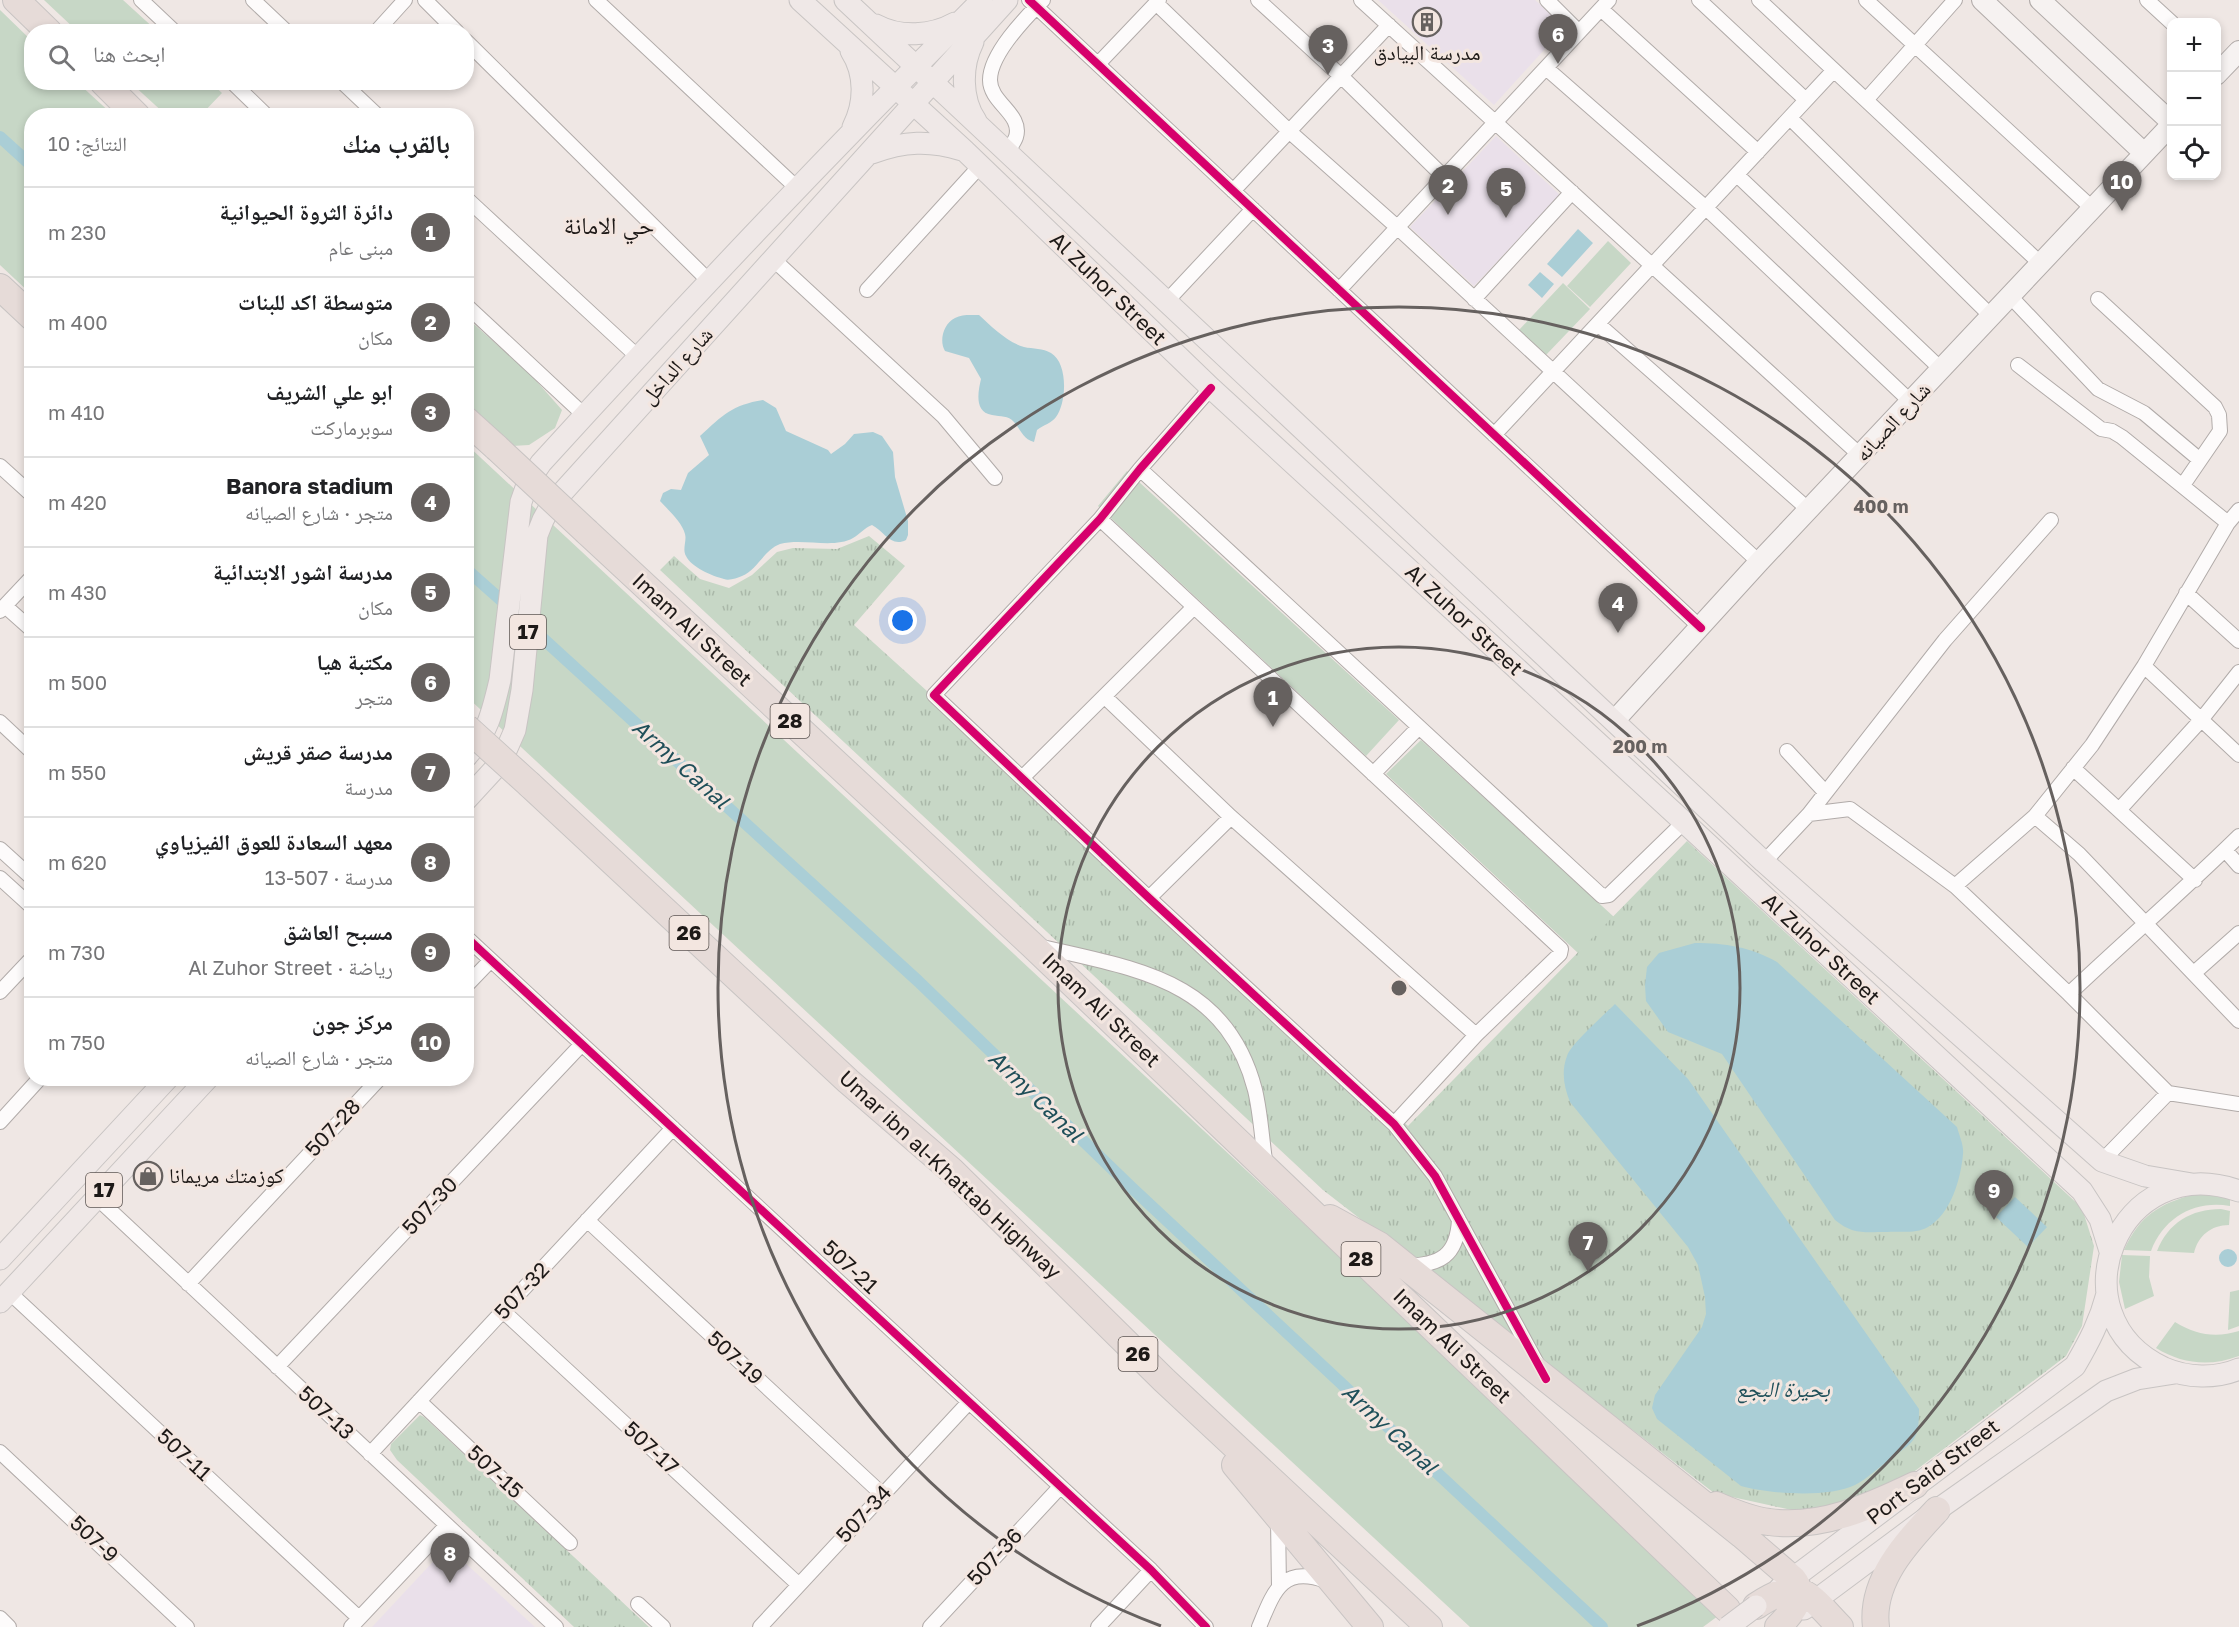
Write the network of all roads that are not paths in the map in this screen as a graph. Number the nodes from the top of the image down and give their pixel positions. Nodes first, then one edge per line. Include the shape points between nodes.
1 (16, 0) edge
2 (141, 0) edge
3 (253, 0) edge
4 (405, 0) edge
5 (425, 0) edge
6 (596, 0) edge
7 (800, 0) edge
8 (845, 0) edge
9 (982, 0) edge
10 (1007, 0) edge
11 (1258, 0) edge
12 (1361, 0) edge
13 (1699, 0) edge
14 (1759, 0) edge
15 (1866, 0) edge
16 (1955, 0) edge
17 (1982, 0) edge
18 (2040, 0) edge
19 (2147, 0) edge
20 (1157, 1) edge
21 (1550, 1) edge
22 (1036, 2) edge
23 (1605, 4) edge
24 (2167, 18) edge
25 (865, 19) junction
26 (42, 24) edge
27 (167, 24) edge
28 (278, 24) edge
29 (382, 24) edge
30 (449, 24) edge
31 (971, 25) junction
32 (1389, 25) junction
33 (1579, 32) junction
34 (844, 41) junction
35 (1916, 46) junction
36 (474, 49) edge
37 (2239, 51) edge
38 (1098, 64) junction
39 (915, 67) junction
40 (2221, 67) edge
41 (1546, 68) junction
42 (1834, 70) junction
43 (1341, 76) junction
44 (933, 83) junction
45 (895, 87) junction
46 (111, 90) edge
47 (249, 90) edge
48 (350, 90) edge
49 (1806, 100) junction
50 (1866, 100) junction
51 (914, 105) junction
52 (129, 108) edge
53 (261, 108) edge
54 (370, 108) edge
55 (1790, 118) junction
56 (2167, 118) edge
57 (1495, 122) junction
58 (2169, 126) edge
59 (983, 132) junction
60 (1290, 132) junction
61 (849, 135) junction
62 (964, 151) junction
63 (1758, 152) junction
64 (2144, 153) junction
65 (869, 154) junction
66 (1007, 154) junction
67 (821, 165) junction
68 (980, 166) junction
69 (1737, 175) junction
70 (1444, 177) junction
71 (843, 184) junction
72 (798, 189) junction
73 (1233, 191) junction
74 (1572, 192) junction
75 (474, 205) edge
76 (1706, 208) junction
77 (2092, 208) junction
78 (1253, 209) junction
79 (1397, 227) junction
80 (774, 260) junction
81 (2041, 264) junction
82 (1652, 266) junction
83 (709, 281) junction
84 (0, 287) edge
85 (867, 290) dead end
86 (1339, 290) junction
87 (2010, 296) junction
88 (1474, 299) junction
89 (2098, 299) dead end
90 (1166, 302) junction
91 (24, 310) edge
92 (474, 312) edge
93 (1991, 316) junction
94 (1598, 324) junction
95 (638, 357) junction
96 (2018, 365) dead end
97 (1942, 370) junction
98 (1553, 373) junction
99 (1211, 388) junction
100 (1911, 402) junction
101 (584, 416) junction
102 (474, 427) edge
103 (1494, 435) junction
104 (1861, 456) junction
105 (2200, 459) junction
106 (0, 466) edge
107 (1140, 469) junction
108 (995, 478) dead end
109 (2183, 485) junction
110 (24, 488) edge
111 (1809, 510) junction
112 (2239, 510) edge
113 (1100, 519) junction
114 (2051, 520) dead end
115 (2228, 523) junction
116 (1760, 562) junction
117 (24, 584) edge
118 (2186, 592) junction
119 (4, 603) edge
120 (1194, 606) junction
121 (24, 622) edge
122 (1701, 628) junction
123 (2239, 641) edge
124 (2144, 666) junction
125 (2239, 672) edge
126 (1105, 697) junction
127 (1615, 720) junction
128 (2201, 720) junction
129 (0, 723) edge
130 (1419, 727) junction
131 (474, 734) edge
132 (24, 745) edge
133 (474, 748) edge
134 (1787, 750) dead end
135 (2239, 755) edge
136 (2073, 768) junction
137 (1373, 774) junction
138 (1022, 778) junction
139 (474, 792) edge
140 (1826, 792) junction
141 (1703, 804) junction
142 (2119, 810) junction
143 (1809, 814) junction
144 (2035, 816) junction
145 (1231, 817) junction
146 (1684, 822) junction
147 (2239, 836) edge
148 (0, 849) edge
149 (2225, 850) junction
150 (1764, 862) junction
151 (2239, 866) edge
152 (24, 871) edge
153 (0, 878) edge
154 (2195, 880) junction
155 (1955, 886) junction
156 (1149, 898) junction
157 (24, 900) edge
158 (2144, 923) junction
159 (2239, 933) edge
160 (474, 944) edge
161 (1032, 945) junction
162 (491, 960) junction
163 (24, 966) edge
164 (2194, 973) junction
165 (474, 978) edge
166 (0, 992) edge
167 (2068, 994) junction
168 (2239, 1021) edge
169 (1476, 1035) junction
170 (582, 1044) junction
171 (33, 1086) edge
172 (161, 1086) edge
173 (201, 1086) edge
174 (373, 1086) edge
175 (2168, 1093) junction
176 (2239, 1104) edge
177 (0, 1122) edge
178 (1394, 1124) junction
179 (673, 1128) junction
180 (2102, 1161) junction
181 (1266, 1169) junction
182 (2192, 1184) junction
183 (2239, 1191) edge
184 (97, 1198) junction
185 (1302, 1203) junction
186 (587, 1220) junction
187 (1459, 1220) junction
188 (2110, 1251) junction
189 (0, 1259) edge
190 (1404, 1266) junction
191 (188, 1284) junction
192 (2107, 1294) junction
193 (5, 1297) edge
194 (503, 1311) junction
195 (277, 1367) junction
196 (2175, 1372) junction
197 (2236, 1372) edge
198 (1546, 1379) junction
199 (1164, 1380) junction
200 (419, 1401) junction
201 (969, 1402) junction
202 (0, 1452) edge
203 (370, 1454) junction
204 (1915, 1485) junction
205 (1060, 1487) junction
206 (1688, 1491) junction
207 (883, 1495) junction
208 (1937, 1510) junction
209 (1278, 1516) junction
210 (447, 1526) junction
211 (570, 1543) dead end
212 (1151, 1570) junction
213 (799, 1585) junction
214 (1335, 1585) junction
215 (1279, 1587) junction
216 (1797, 1593) junction
217 (638, 1604) dead end
218 (1756, 1606) joint
219 (0, 1618) edge
220 (1727, 1618) edge
221 (355, 1623) edge
222 (1256, 1626) edge
223 (9, 1627) edge
224 (188, 1627) edge
225 (556, 1627) edge
226 (663, 1627) edge
227 (760, 1627) edge
228 (930, 1627) edge
229 (1098, 1627) edge
230 (1206, 1627) edge
231 (1370, 1627) edge
232 (1429, 1627) edge
233 (1779, 1627) edge
234 (1840, 1627) edge
235 (1876, 1627) edge

1 - 26 highway
2 - 27 street
3 - 28 street
4 - 29 street
5 - 30 street
6 - 72 street
7 - 34 main road, Al Zuhor Street
8 - 25 main road, Al Zuhor Street
9 - 31 main road, شارع الداخل
10 - 31 main road, شارع الداخل
11 - 43 street
12 - 32 street
13 - 49 street
14 - 42 street
15 - 35 street
16 - 35 street
17 - 64 street
18 - 56 street
19 - 24 street
20 - 38 street
20 - 60 street
21 - 33 street
22 - 38 street
22 - 66 street via 992,67 990,82 994,96 1013,117 1017,128
23 - 33 street
23 - 63 street
25 - 31 main road via 880,27 914,34
25 - 39 main road, Al Zuhor Street
31 - 39 main road, شارع الداخل
31 - 44 main road, شارع الداخل
31 - 59 main road via 964,83 967,100
32 - 43 street
32 - 57 street
33 - 41 street
34 - 45 main road, Al Zuhor Street
34 - 61 main road via 855,58 862,87 858,117
35 - 50 street
35 - 77 street
36 - 83 street
37 - 40 street
38 - 73 street
39 - 44 main road, Al Zuhor Street
39 - 45 main road, شارع الداخل
41 - 57 street
41 - 76 street
42 - 49 street
42 - 50 street
43 - 60 street
43 - 70 street
44 - 51 main road, شارع الداخل
44 - 59 main road, Al Zuhor Street
45 - 51 main road, Al Zuhor Street
45 - 61 main road, شارع الداخل
46 - 52 highway
47 - 53 street
48 - 54 street
49 - 55 street
50 - 81 street
51 - 62 main road, Al Zuhor Street
51 - 65 main road, شارع الداخل
55 - 63 street
55 - 93 street
57 - 70 street
57 - 74 street
58 - 64 street, شارع الصيانه
59 - 66 main road, Al Zuhor Street
60 - 73 street
60 - 79 street
61 - 67 main road, شارع الداخل
62 - 65 main road via 916,142
62 - 68 main road, Al Zuhor Street
63 - 69 street
64 - 77 street, شارع الصيانه
65 - 71 main road, شارع الداخل
66 - 90 main road, Al Zuhor Street
67 - 71 main road
67 - 72 main road, شارع الداخل
68 - 85 street
68 - 99 main road, Al Zuhor Street
69 - 76 street
69 - 97 street
70 - 79 street
71 - 80 main road, شارع الداخل
72 - 83 main road, شارع الداخل
73 - 78 street
74 - 82 street
74 - 88 street
75 - 95 street
76 - 82 street
76 - 100 street
77 - 81 street, شارع الصيانه
78 - 86 street
78 - 90 street
79 - 86 street
79 - 88 street
80 - 108 street via 943,416
80 - 139 main road, شارع الداخل / 17, bridge via 580,472 543,520 537,536 515,730 501,762
81 - 87 street, شارع الصيانه
82 - 94 street
82 - 104 street
83 - 95 main road, شارع الداخل
84 - 91 highway
86 - 103 street
87 - 93 street, شارع الصيانه
87 - 105 street via 2098,389 2144,413
88 - 98 street
89 - 105 street via 2215,407 2220,431
90 - 127 main road, Al Zuhor Street
92 - 101 street
93 - 97 street, شارع الصيانه
94 - 98 street
94 - 111 street
95 - 101 main road, شارع الداخل
96 - 109 street
97 - 100 street, شارع الصيانه
98 - 103 street
98 - 116 street
99 - 107 street
99 - 146 main road, Al Zuhor Street
100 - 104 street, شارع الصيانه
101 - 133 main road, شارع الداخل / 17, bridge via 528,482 521,502 500,680 490,719
102 - 161 highway, Imam Ali Street / 28, bridge
103 - 122 street
104 - 111 street, شارع الصيانه
105 - 109 street
106 - 110 street
107 - 113 street
107 - 130 street
109 - 115 street
111 - 116 street, شارع الصيانه
112 - 115 street
113 - 120 street
113 - 138 street via 934,695
114 - 140 street via 1945,640
115 - 118 street
116 - 122 street, شارع الصيانه
117 - 119 street
118 - 123 street
118 - 124 street
119 - 121 street
120 - 126 street
120 - 137 street
122 - 127 street, شارع الصيانه
124 - 128 street
124 - 136 street
125 - 128 street
126 - 138 street
126 - 145 street
127 - 141 main road, Al Zuhor Street
128 - 135 street
128 - 142 street
129 - 132 street
130 - 137 street
130 - 146 street via 1602,896 1608,895
131 - 199 highway, Umar ibn al-Khattab Highway / 26, bridge via 848,1081 951,1170
134 - 140 street
136 - 142 street
136 - 144 street
137 - 169 street via 1561,949
138 - 156 street
140 - 143 street
141 - 146 main road
141 - 150 main road, Al Zuhor Street
142 - 154 street
143 - 150 street
143 - 155 street via 1850,808
144 - 155 street
144 - 158 street via 2079,854
145 - 156 street
145 - 169 street
146 - 188 main road, Al Zuhor Street via 2082,1191 2100,1219
147 - 149 street
148 - 152 street
149 - 151 street
149 - 154 street
150 - 180 main road, Al Zuhor Street
153 - 157 street
154 - 158 street
155 - 167 street
156 - 178 street
158 - 164 street
158 - 167 street
159 - 164 street
160 - 162 street, 507-21
161 - 181 highway, Imam Ali Street / 28
161 - 181 street via 1155,976 1212,1013 1227,1030 1249,1070
162 - 165 street
162 - 170 street, 507-21
163 - 166 street
164 - 168 street
167 - 175 street
169 - 178 street
170 - 179 street, 507-21
170 - 195 street, 507-30
171 - 177 street
172 - 189 main road, 17
173 - 184 main road, 17
174 - 191 street, 507-28
175 - 176 street
175 - 180 street
178 - 187 street via 1435,1176
179 - 186 street, 507-32
179 - 201 street, 507-21
180 - 182 main road, Al Zuhor Street via 2145,1176
181 - 185 highway, Imam Ali Street / 28
182 - 183 main road via 2222,1185
182 - 188 main road via 2165,1191 2141,1205 2122,1226
184 - 191 street, 507-13
184 - 193 main road, 17
185 - 190 highway via 1371,1239
185 - 220 highway, Imam Ali Street / 28
186 - 194 street, 507-32
186 - 207 street, 507-19
187 - 190 street via 1457,1243 1450,1252 1431,1263
187 - 198 street
188 - 192 main road
190 - 198 highway
191 - 195 street, 507-13
192 - 196 main road via 2115,1320 2130,1343 2150,1361
192 - 204 main road, Port Said Street via 2096,1328 2075,1366
193 - 221 street, 507-11
194 - 200 street, 507-32
194 - 213 street, 507-17
195 - 203 street, 507-13
196 - 197 main road via 2202,1377
196 - 208 main road, Port Said Street via 2137,1379 2106,1391
198 - 206 highway
199 - 209 highway
199 - 232 highway, Umar ibn al-Khattab Highway / 26
200 - 203 street, 507-32
200 - 211 street, 507-15
201 - 205 street, 507-21
201 - 207 street, 507-34
202 - 224 street, 507-9
203 - 210 street, 507-13
204 - 206 highway via 1845,1515 1796,1523 1743,1516
204 - 216 main road, Port Said Street
205 - 212 street, 507-21
205 - 228 street, 507-36
206 - 216 highway
207 - 213 street, 507-34
208 - 216 main road, Port Said Street
208 - 235 highway via 1903,1547 1887,1575 1876,1607
209 - 214 highway
209 - 215 street
210 - 221 street
210 - 225 street, 507-13
212 - 229 street
212 - 230 street, 507-21
213 - 227 street, 507-34
214 - 215 street via 1306,1575 1294,1576
214 - 231 highway
215 - 222 street
216 - 218 highway via 1775,1595
216 - 233 highway via 1791,1612
216 - 234 highway
217 - 226 street
218 - 220 main road, bridge
219 - 223 street

